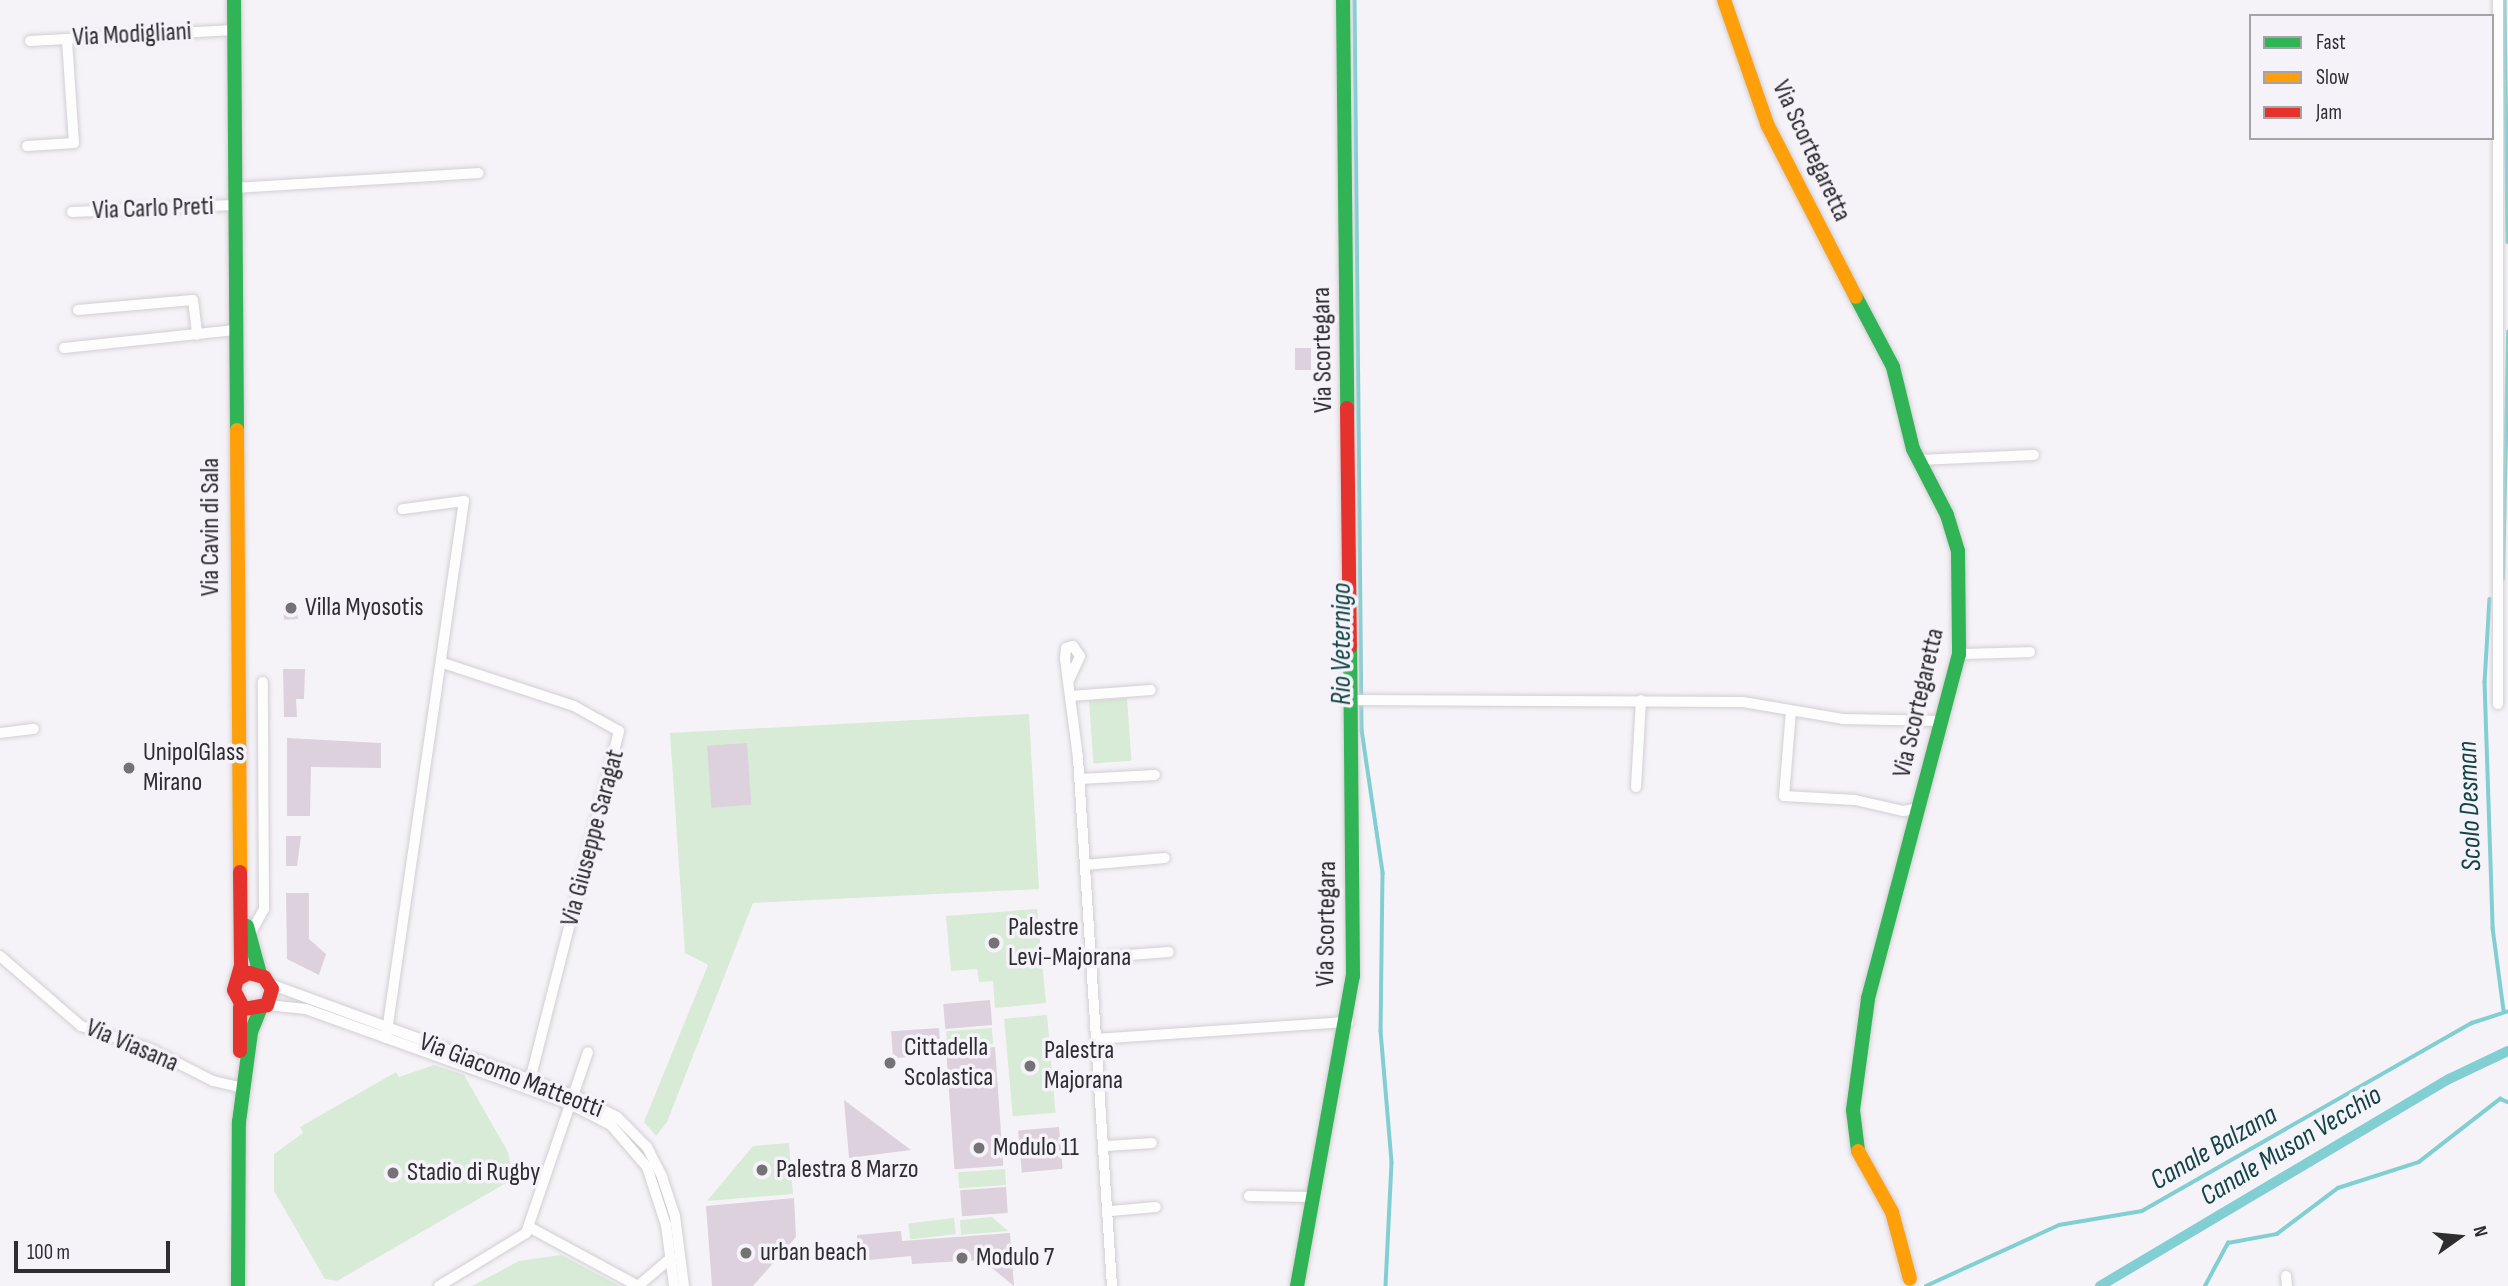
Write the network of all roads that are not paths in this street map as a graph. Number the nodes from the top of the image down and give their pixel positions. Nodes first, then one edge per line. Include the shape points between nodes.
1 (234, 0) edge
2 (1343, 0) edge
3 (1724, 0) edge
4 (2498, 0) edge
5 (234, 30) junction
6 (67, 39) junction
7 (30, 41) dead end
8 (27, 146) dead end
9 (480, 173) dead end
10 (235, 188) junction
11 (235, 205) junction
12 (72, 212) dead end
13 (78, 310) dead end
14 (235, 330) junction
15 (197, 335) junction
16 (64, 348) dead end
17 (2034, 455) dead end
18 (1918, 460) junction
19 (403, 509) dead end
20 (2030, 652) dead end
21 (1959, 654) junction
22 (443, 663) junction
23 (1069, 680) dead end
24 (263, 682) dead end
25 (1151, 690) dead end
26 (1070, 695) junction
27 (1351, 700) junction
28 (1641, 700) junction
29 (2498, 704) dead end
30 (1791, 711) junction
31 (1942, 721) junction
32 (34, 729) dead end
33 (0, 733) edge
34 (1155, 775) dead end
35 (1080, 779) junction
36 (1636, 786) dead end
37 (1920, 808) junction
38 (1165, 858) dead end
39 (1085, 865) junction
40 (237, 866) junction
41 (248, 936) junction
42 (1169, 952) dead end
43 (0, 956) edge
44 (1089, 958) junction
45 (238, 979) junction
46 (265, 979) junction
47 (240, 1007) junction
48 (264, 1007) junction
49 (1349, 1022) junction
50 (387, 1034) junction
51 (1096, 1039) junction
52 (588, 1052) dead end
53 (529, 1084) junction
54 (241, 1087) junction
55 (574, 1100) junction
56 (1152, 1143) dead end
57 (1107, 1146) junction
58 (1249, 1196) dead end
59 (1315, 1197) junction
60 (1156, 1207) dead end
61 (1111, 1211) junction
62 (529, 1227) junction
63 (671, 1258) junction
64 (1115, 1273) junction
65 (1910, 1279) dead end
66 (238, 1286) edge
67 (439, 1286) edge
68 (638, 1286) edge
69 (674, 1286) edge
70 (684, 1286) edge
71 (1112, 1286) edge
72 (1121, 1286) edge
73 (1297, 1286) edge

1 - 5 street, Via Cavin di Sala
2 - 27 street, Via Scortegara
3 - 18 street, Via Scortegaretta via 1768,126 1893,367
4 - 29 street
5 - 6 street, Via Modigliani
5 - 10 street, Via Cavin di Sala
6 - 7 street, Via Modigliani
6 - 8 street via 74,143
9 - 10 street
10 - 11 street, Via Cavin di Sala
11 - 12 street, Via Carlo Preti
11 - 14 street, Via Cavin di Sala
13 - 15 street via 194,300
14 - 15 street
14 - 40 street, Via Cavin di Sala
15 - 16 street
17 - 18 street
18 - 21 street, Via Scortegaretta via 1954,530 1962,581
19 - 22 street via 464,501
20 - 21 street
21 - 31 street, Via Scortegaretta
22 - 50 street
22 - 53 street, Via Giuseppe Saragat via 574,706 619,731
23 - 26 street
24 - 41 street via 264,905
25 - 26 street
26 - 35 street
27 - 28 street
27 - 49 street, Via Scortegara
28 - 30 street via 1743,702
28 - 36 street
30 - 31 street via 1843,719
30 - 37 street via 1784,796 1854,800 1903,811
31 - 37 street, Via Scortegaretta
32 - 33 street
34 - 35 street
35 - 39 street
37 - 65 street, Via Scortegaretta via 1863,1024 1853,1124 1862,1162 1892,1212
38 - 39 street
39 - 44 street
40 - 41 street, Via Cavin di Sala
40 - 45 street, Via Cavin di Sala
41 - 46 street, Via Cavin di Sala
42 - 44 street
43 - 54 street, Via Viasana via 81,1026 150,1049 213,1082
44 - 51 street
45 - 46 street
45 - 47 street, Via Cavin di Sala via 234,996
46 - 48 street
46 - 50 street, Via Giacomo Matteotti
47 - 48 street
47 - 54 street
48 - 50 street, Via Giacomo Matteotti via 293,1005
48 - 54 street via 251,1032
49 - 51 street, Via Scortegara
49 - 59 street, Via Scortegara
50 - 53 street, Via Giacomo Matteotti
51 - 57 street
52 - 55 street
53 - 55 street, Via Giacomo Matteotti
54 - 66 street
55 - 62 street
55 - 63 street, Via Giacomo Matteotti via 622,1133 642,1157 661,1205
55 - 70 street, Via Giacomo Matteotti via 617,1117 647,1147 675,1216
56 - 57 street
57 - 61 street
58 - 59 street
59 - 73 street, Via Scortegara
60 - 61 street
61 - 64 street
62 - 67 street via 521,1238
62 - 68 street
63 - 68 street
63 - 69 street, Via Giacomo Matteotti
64 - 71 street
64 - 72 street

